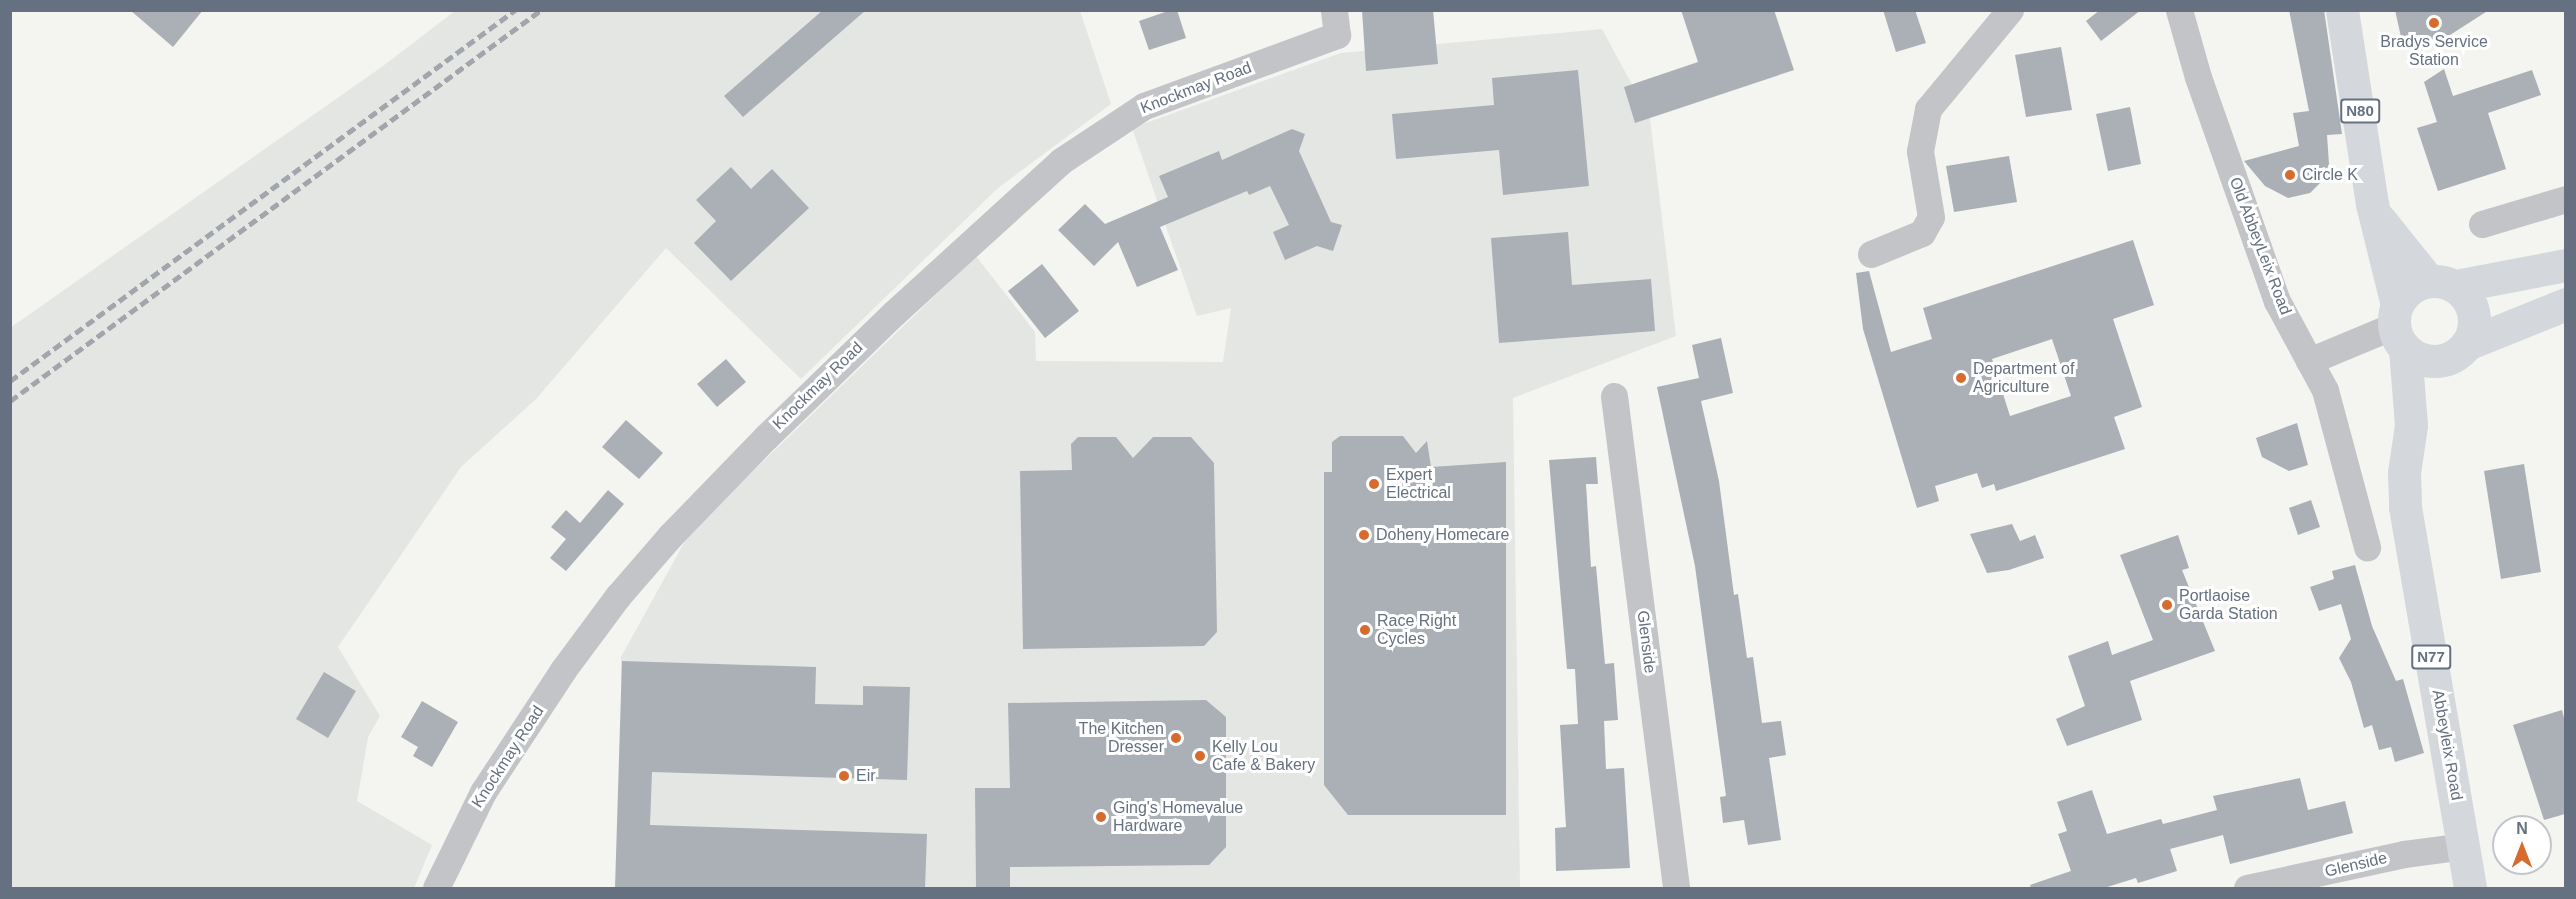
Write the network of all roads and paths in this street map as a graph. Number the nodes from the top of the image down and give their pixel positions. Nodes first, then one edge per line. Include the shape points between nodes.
1 (2010, 10) edge
2 (2179, 10) edge
3 (2342, 10) edge
4 (1335, 23) edge
5 (2565, 199) edge
6 (2373, 211) junction
7 (2482, 224) dead end
8 (1871, 254) dead end
9 (2565, 265) edge
10 (2442, 283) junction
11 (2565, 304) edge
12 (2398, 327) junction
13 (2459, 351) junction
14 (2309, 362) junction
15 (1614, 396) dead end
16 (2412, 424) junction
17 (2367, 547) dead end
18 (2465, 846) junction
19 (436, 888) edge
20 (1676, 888) edge
21 (2247, 888) edge
22 (2470, 888) edge

1 - 8 street via 1928,109 1920,151 1931,217 1922,233
2 - 14 street, Old AbbeyLeix Road via 2198,77 2277,301
3 - 6 main road, N80
4 - 19 street, Knockmay Road via 1144,106 1101,131 1061,161 894,313 766,437 618,596 563,670 483,792
5 - 7 street
6 - 10 main road, N80
6 - 12 main road, N80
9 - 10 main road
10 - 12 main road via 2404,293
10 - 13 main road, N80 via 2472,306 2474,326
11 - 13 main road
12 - 13 main road via 2427,361
12 - 14 street
12 - 16 main road, N77
13 - 16 main road, N77
14 - 17 street, Old AbbeyLeix Road via 2328,401
15 - 20 street, Glenside
16 - 18 main road, Abbeyleix Road / N77 via 2404,473 2404,507
18 - 21 street, Glenside via 2392,856
18 - 22 main road, Abbeyleix Road / N77

